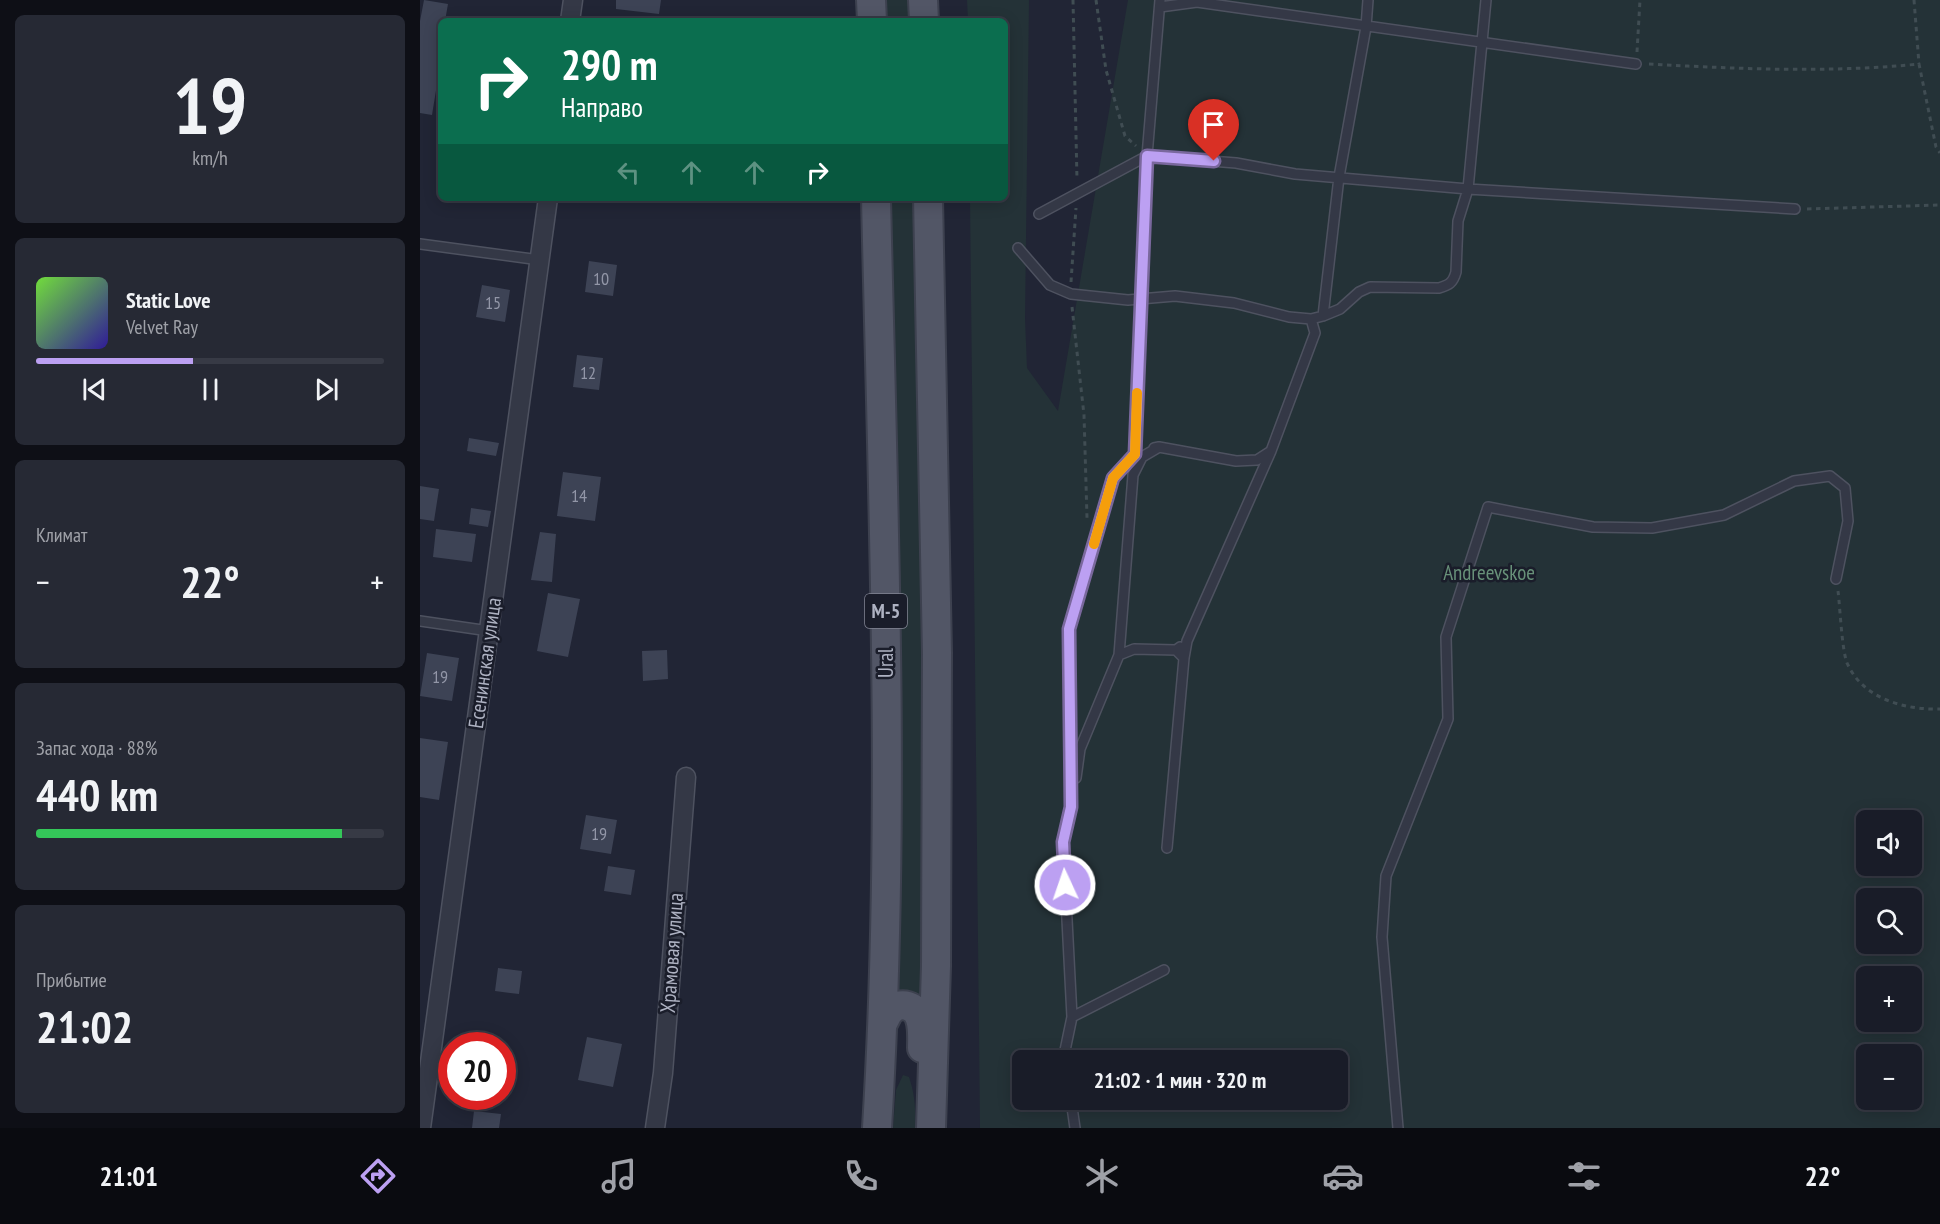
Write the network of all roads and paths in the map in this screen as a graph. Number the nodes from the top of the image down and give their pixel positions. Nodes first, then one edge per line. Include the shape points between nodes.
1 (573, 0) edge
2 (871, 0) edge
3 (923, 0) edge
4 (1073, 0) edge
5 (1096, 0) edge
6 (1368, 0) edge
7 (1486, 0) edge
8 (1640, 0) edge
9 (1914, 0) edge
10 (1160, 3) edge
11 (570, 18) edge
12 (872, 18) edge
13 (924, 18) edge
14 (1366, 27) junction
15 (1480, 43) junction
16 (1636, 64) junction
17 (1919, 64) junction
18 (1940, 153) edge
19 (1147, 156) junction
20 (1339, 177) junction
21 (1468, 189) junction
22 (1077, 194) junction
23 (548, 201) edge
24 (876, 201) edge
25 (928, 201) edge
26 (1940, 205) edge
27 (1795, 209) joint
28 (1039, 214) dead end
29 (420, 244) edge
30 (1018, 248) dead end
31 (540, 260) junction
32 (1071, 294) junction
33 (1141, 299) junction
34 (1323, 316) junction
35 (1311, 319) junction
36 (1158, 447) junction
37 (1271, 451) junction
38 (1135, 454) junction
39 (1086, 527) dead end
40 (1836, 579) joint
41 (420, 621) edge
42 (489, 631) junction
43 (1180, 654) junction
44 (1119, 655) junction
45 (1940, 709) edge
46 (686, 777) dead end
47 (1071, 807) junction
48 (1167, 848) dead end
49 (1164, 970) dead end
50 (1072, 1017) junction
51 (883, 1023) junction
52 (1065, 1050) edge
53 (1072, 1110) edge
54 (421, 1128) edge
55 (654, 1128) edge
56 (876, 1128) edge
57 (918, 1128) edge
58 (931, 1128) edge
59 (1075, 1128) edge
60 (1398, 1128) edge

1 - 11 street
2 - 12 main road
3 - 13 main road
4 - 22 path
5 - 19 path via 1106,70 1125,136
6 - 14 lane
7 - 15 lane
8 - 16 path
9 - 17 path
10 - 14 lane via 1197,2
10 - 19 lane
14 - 15 lane
14 - 20 lane
15 - 16 lane
15 - 21 lane
16 - 17 path via 1777,70 1876,69
17 - 18 path
19 - 20 lane
19 - 22 lane
19 - 33 lane
20 - 21 lane
20 - 34 lane
21 - 27 lane
21 - 34 lane via 1458,221 1456,272 1449,285 1370,287
22 - 28 lane
22 - 32 path
23 - 31 street, Есенинская улица
24 - 51 main road, Ural / М-5 via 886,627
25 - 58 main road, М-5 via 937,653
26 - 27 path
29 - 31 lane
30 - 32 lane via 1050,285
31 - 42 street, Есенинская улица
32 - 33 lane
32 - 39 path via 1084,415
33 - 35 lane via 1175,296
33 - 38 lane
34 - 35 lane
35 - 37 lane via 1315,333
36 - 37 lane via 1236,461 1257,460
36 - 38 lane
36 - 44 lane via 1142,457 1133,475
37 - 43 lane
38 - 47 lane via 1113,478 1069,629
40 - 45 path via 1847,665 1870,694 1917,710
40 - 60 lane via 1848,521 1845,488 1830,476 1794,482 1724,515 1652,528 1593,527 1488,507 1446,637 1448,719 1386,876 1382,937
41 - 42 lane
42 - 54 street, Есенинская улица
43 - 44 lane via 1134,649
43 - 48 lane
44 - 47 lane via 1080,749
46 - 55 street, Храмовая улица via 663,1072
47 - 50 lane via 1063,842
49 - 50 lane
50 - 52 lane
51 - 56 main road, Ural / М-5
51 - 57 main road via 897,1006 915,1009 920,1018
53 - 59 lane

